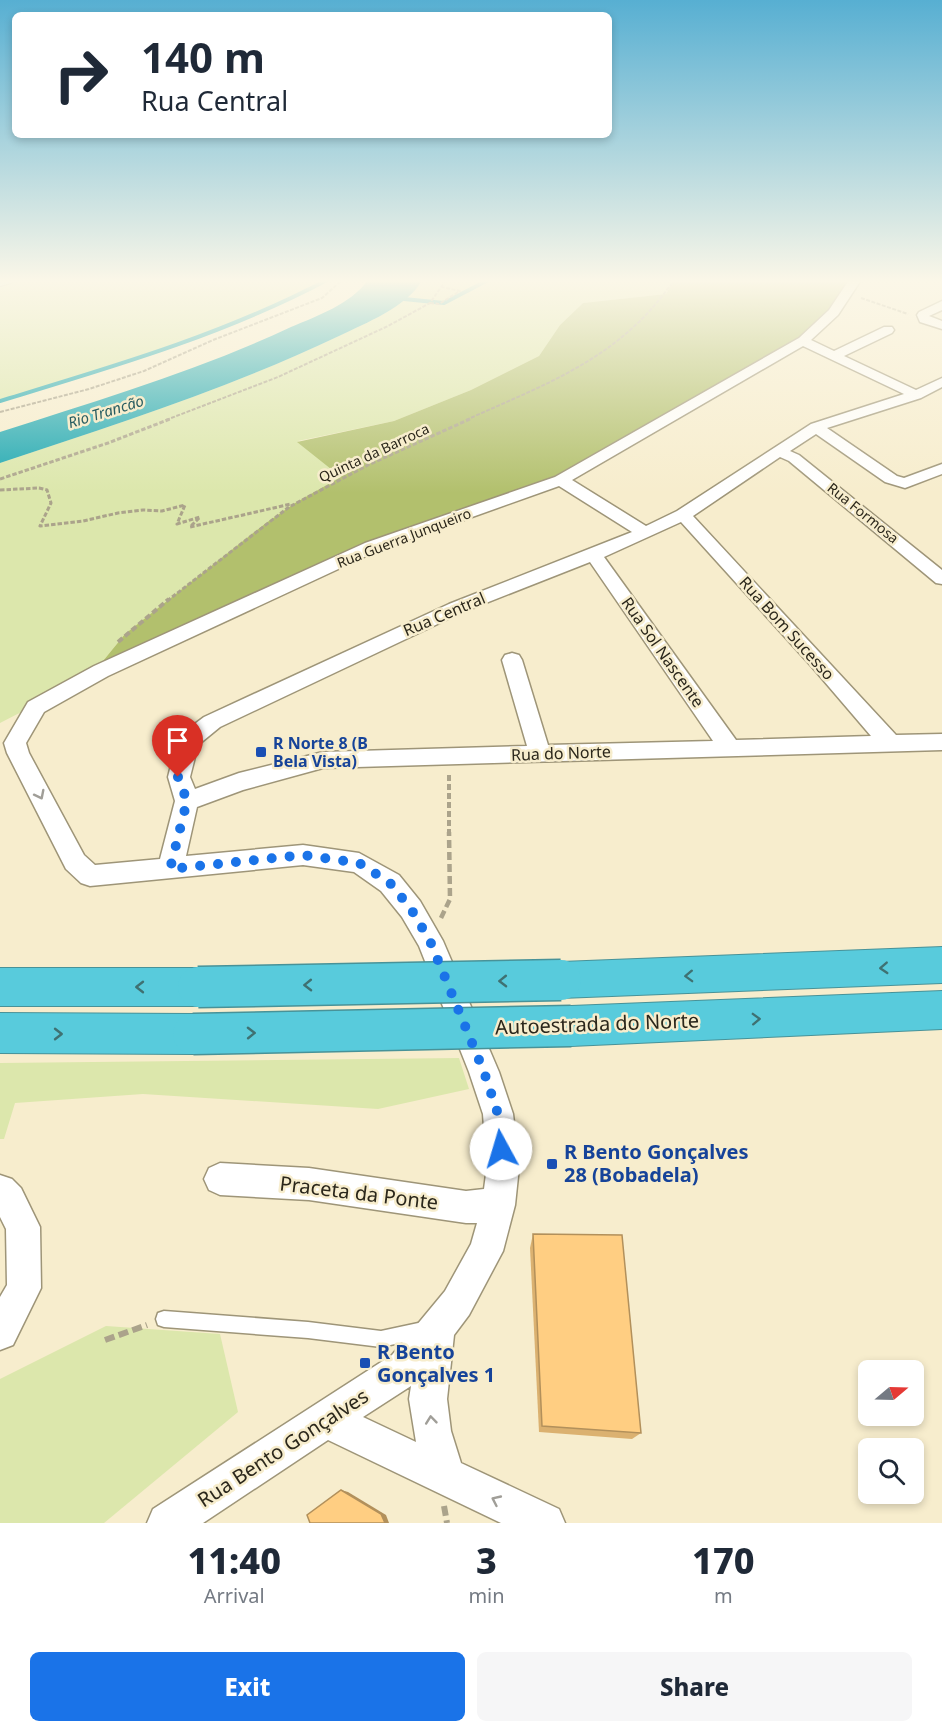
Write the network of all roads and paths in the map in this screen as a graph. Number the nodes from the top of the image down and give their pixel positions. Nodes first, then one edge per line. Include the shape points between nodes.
1 (188, 351) edge
2 (334, 351) edge
3 (604, 351) edge
4 (785, 351) edge
5 (825, 351) edge
6 (842, 351) edge
7 (834, 355) junction
8 (942, 382) edge
9 (916, 395) junction
10 (0, 412) edge
11 (816, 427) junction
12 (781, 452) junction
13 (942, 469) edge
14 (0, 479) edge
15 (561, 480) junction
16 (0, 490) edge
17 (295, 503) junction
18 (683, 514) junction
19 (645, 533) junction
20 (594, 555) junction
21 (942, 579) edge
22 (512, 660) dead end
23 (101, 671) junction
24 (15, 742) joint
25 (889, 742) junction
26 (942, 742) edge
27 (731, 748) junction
28 (540, 754) junction
29 (448, 756) junction
30 (187, 801) junction
31 (170, 869) junction
32 (450, 899) dead end
33 (942, 964) edge
34 (0, 987) edge
35 (942, 1010) edge
36 (0, 1033) edge
37 (220, 1179) dead end
38 (0, 1191) edge
39 (499, 1205) junction
40 (164, 1319) joint
41 (4, 1325) edge
42 (437, 1327) junction
43 (105, 1340) dead end
44 (327, 1420) junction
45 (446, 1476) junction
46 (167, 1523) edge
47 (545, 1523) edge

1 - 10 path via 89,389
2 - 14 path via 108,443
3 - 17 path, Quinta da Barroca via 545,386 342,477
4 - 15 street, Rua Guerra Junqueiro
5 - 7 street
6 - 7 street
7 - 9 street
8 - 9 street, Rua Central
9 - 11 street, Rua Central
11 - 12 street, Rua Central
11 - 13 street via 891,479 906,483
12 - 18 street, Rua Central
12 - 21 street, Rua Formosa via 794,458
15 - 19 street
15 - 23 street, Rua Guerra Junqueiro via 371,547
16 - 17 path via 47,490 51,503 39,526 185,505 177,524 200,517 190,528
17 - 23 path, Quinta da Barroca via 125,634 103,661
18 - 19 street, Rua Central
18 - 25 street, Rua Bom Sucesso
19 - 20 street, Rua Central
20 - 27 street, Rua Sol Nascente
20 - 30 street, Rua Central via 446,612 212,722 188,741 178,777
22 - 28 street
23 - 24 street, Rua Guerra Junqueiro via 36,706
24 -> 31 street, Rua Bento Gonçalves via 75,862 90,876
25 - 26 street, Rua do Norte
25 - 27 street, Rua do Norte
27 - 28 street, Rua do Norte
28 - 29 street, Rua do Norte
29 - 30 street, Rua do Norte via 323,760 238,782
29 - 32 path
30 - 31 street, Rua Central
31 - 39 street, Rua Bento Gonçalves via 303,855 359,863 390,883 430,941 484,1072 498,1114 503,1167
33 -> 34 highway, bridge via 561,980
36 -> 35 highway, Autoestrada do Norte, bridge via 193,1034 571,1026
37 - 39 street, Praceta da Ponte via 309,1184 466,1207
38 - 41 street via 23,1227 24,1288
39 - 42 street, Rua Bento Gonçalves via 486,1251 457,1303
40 - 42 lane via 381,1339
40 - 43 path
42 - 44 street, Rua Bento Gonçalves via 405,1368
45 -> 42 street via 432,1431 428,1399
44 - 45 street
44 - 46 street, Rua Bento Gonçalves
47 -> 45 street

